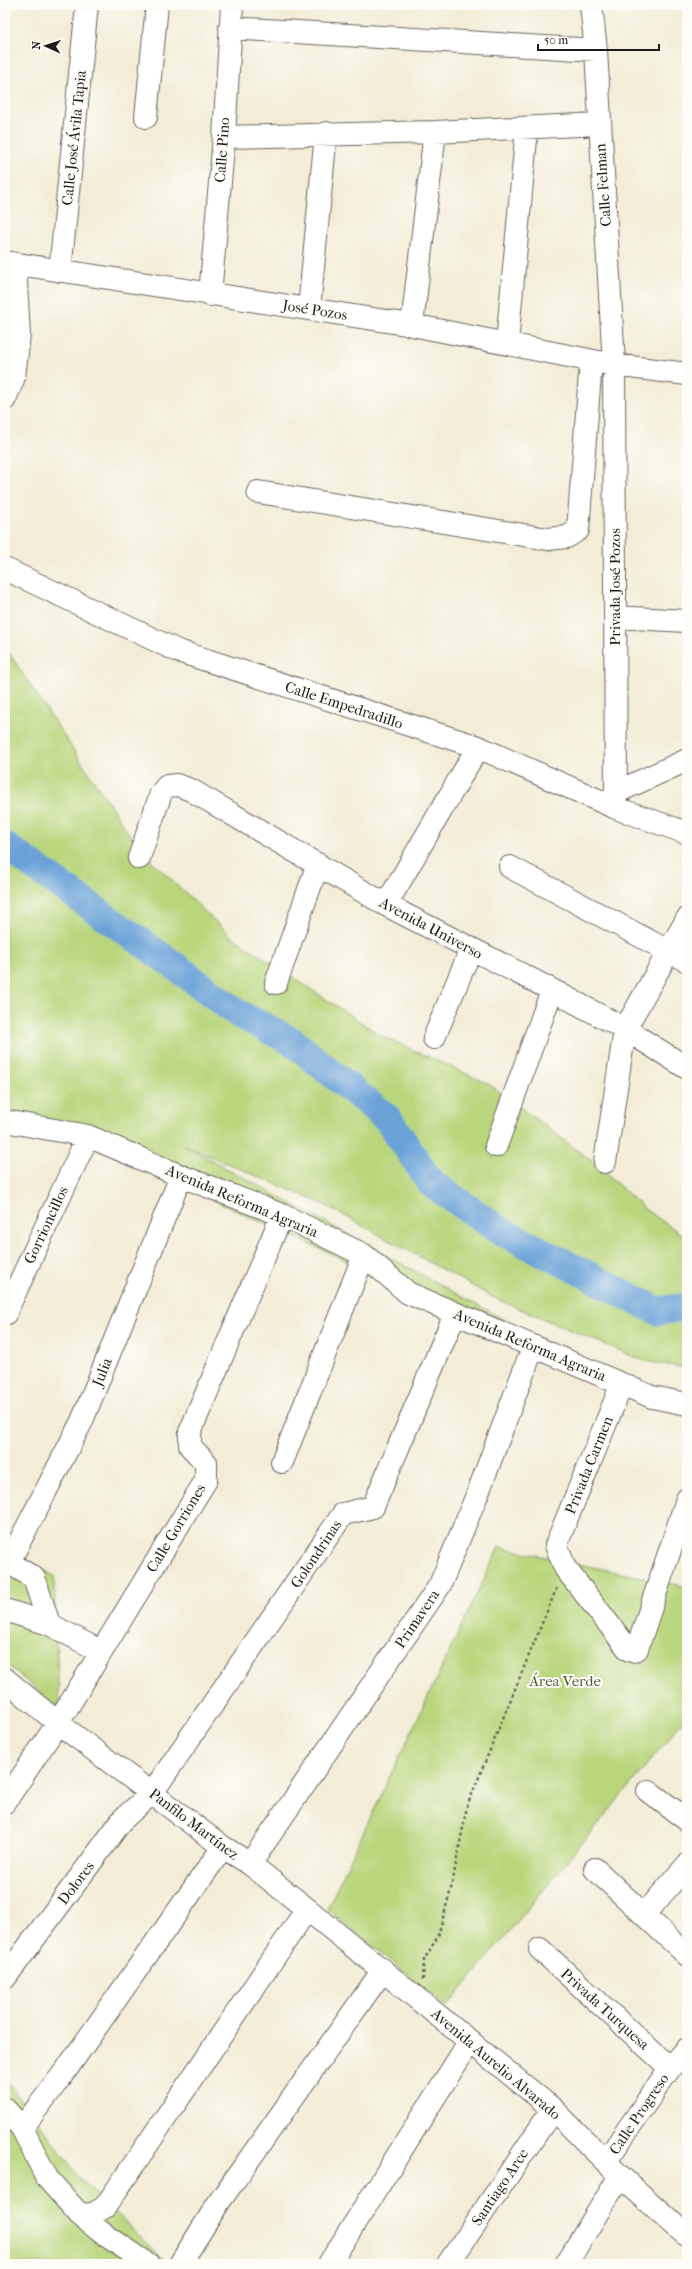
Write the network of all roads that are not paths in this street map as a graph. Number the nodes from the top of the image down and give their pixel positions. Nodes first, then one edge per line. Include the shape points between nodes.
1 (87, 5) edge
2 (157, 5) edge
3 (232, 5) edge
4 (593, 6) edge
5 (230, 28) junction
6 (596, 50) junction
7 (146, 117) dead end
8 (599, 124) junction
9 (527, 128) junction
10 (435, 132) junction
11 (326, 133) junction
12 (224, 137) junction
13 (10, 263) edge
14 (60, 271) junction
15 (210, 295) junction
16 (310, 310) junction
17 (412, 325) junction
18 (12, 333) edge
19 (507, 343) junction
20 (591, 361) junction
21 (614, 365) junction
22 (687, 374) edge
23 (5, 399) edge
24 (258, 492) dead end
25 (5, 569) edge
26 (686, 614) edge
27 (615, 617) junction
28 (478, 747) junction
29 (687, 760) edge
30 (616, 800) junction
31 (687, 834) edge
32 (139, 858) dead end
33 (318, 864) junction
34 (510, 867) dead end
35 (386, 905) junction
36 (687, 919) edge
37 (471, 949) junction
38 (678, 957) edge
39 (276, 982) dead end
40 (552, 990) junction
41 (625, 1029) junction
42 (434, 1038) dead end
43 (687, 1068) edge
44 (5, 1121) edge
45 (88, 1136) junction
46 (496, 1146) dead end
47 (605, 1162) dead end
48 (181, 1176) junction
49 (282, 1215) junction
50 (364, 1255) junction
51 (5, 1314) edge
52 (455, 1314) junction
53 (533, 1346) junction
54 (622, 1384) junction
55 (687, 1404) edge
56 (282, 1462) dead end
57 (687, 1499) edge
58 (6, 1562) edge
59 (5, 1610) edge
60 (49, 1624) junction
61 (100, 1651) junction
62 (5, 1679) edge
63 (58, 1723) junction
64 (648, 1791) dead end
65 (152, 1793) junction
66 (5, 1802) edge
67 (687, 1820) edge
68 (223, 1847) junction
69 (250, 1864) junction
70 (687, 1865) edge
71 (595, 1869) dead end
72 (307, 1909) junction
73 (644, 1915) junction
74 (540, 1949) dead end
75 (687, 1955) edge
76 (384, 1970) junction
77 (5, 1978) edge
78 (470, 2041) junction
79 (687, 2049) edge
80 (670, 2068) junction
81 (5, 2109) edge
82 (553, 2109) junction
83 (22, 2128) junction
84 (613, 2168) junction
85 (80, 2215) junction
86 (687, 2236) edge
87 (148, 2264) edge
88 (180, 2264) edge
89 (329, 2264) edge
90 (448, 2264) edge
91 (566, 2264) edge

1 - 14 street, Calle José Ávila Tapia
2 - 7 street
3 - 5 street, Calle Pino
4 - 6 street, Calle Felman
5 - 6 street
5 - 12 street, Calle Pino
6 - 8 street, Calle Felman
8 - 9 street
8 - 21 street, Calle Felman
9 - 10 street
9 - 19 street
10 - 11 street
10 - 17 street
11 - 12 street
11 - 16 street
12 - 15 street, Calle Pino
13 - 14 street, José Pozos
13 - 18 street
14 - 15 street, José Pozos
15 - 16 street, José Pozos
16 - 17 street, José Pozos
17 - 19 street, José Pozos
18 - 23 street via 14,377
19 - 20 street, José Pozos
20 - 21 street, José Pozos
20 - 24 street via 578,530 567,537 548,539
21 - 22 street, José Pozos
21 - 27 street, Privada José Pozos
25 - 28 street, Calle Empedradillo via 178,651
26 - 27 street
27 - 30 street, Privada José Pozos
28 - 30 street, Calle Empedradillo
28 - 35 street
29 - 30 street
30 - 31 street, Calle Empedradillo
32 - 33 street, Avenida Universo via 161,793 167,786 176,786 191,790
33 - 35 street, Avenida Universo
33 - 39 street
34 - 38 street
35 - 37 street, Avenida Universo
36 - 38 street
37 - 40 street, Avenida Universo
37 - 42 street
38 - 41 street
40 - 41 street, Avenida Universo
40 - 46 street
41 - 43 street, Avenida Universo
41 - 47 street
44 - 45 street, Avenida Reforma Agraria
45 - 48 street, Avenida Reforma Agraria
45 - 51 street, Gorrioncillos
48 - 49 street, Avenida Reforma Agraria
48 - 58 street, Julia via 82,1421
49 - 50 street, Avenida Reforma Agraria
49 - 61 street, Calle Gorriones via 190,1432 190,1446 206,1463 206,1480
50 - 52 street, Avenida Reforma Agraria via 408,1293
50 - 56 street
52 - 53 street, Avenida Reforma Agraria
52 - 65 street, Golondrinas via 373,1507 343,1514
53 - 54 street, Avenida Reforma Agraria
53 - 69 street, Primavera via 440,1585
54 - 55 street, Avenida Reforma Agraria via 652,1397
54 - 57 street, Privada Carmen via 556,1545 565,1568 630,1650 637,1649
58 - 60 street via 34,1578
59 - 60 street
60 - 61 street
61 - 63 street, Calle Gorriones
62 - 63 street, Panfilo Martínez
63 - 65 street, Panfilo Martínez
63 - 66 street, Calle Gorriones
64 - 67 street
65 - 68 street, Panfilo Martínez
65 - 77 street, Dolores via 123,1820
68 - 69 street, Panfilo Martínez
68 - 83 street via 66,2070
69 - 72 street, Panfilo Martínez
70 - 73 street
71 - 73 street
72 - 76 street, Panfilo Martínez
72 - 85 street via 105,2207 93,2214
73 - 75 street
74 - 80 street, Privada Turquesa
76 - 78 street, Avenida Aurelio Alvarado
76 - 88 street via 219,2202
78 - 82 street, Avenida Aurelio Alvarado
78 - 89 street
79 - 80 street, Calle Progreso
80 - 84 street, Calle Progreso
81 - 83 street
82 - 84 street, Avenida Aurelio Alvarado
82 - 90 street, Santiago Arce
83 - 85 street via 47,2178
84 - 86 street, Avenida Aurelio Alvarado
84 - 91 street, Calle Progreso
85 - 87 street

